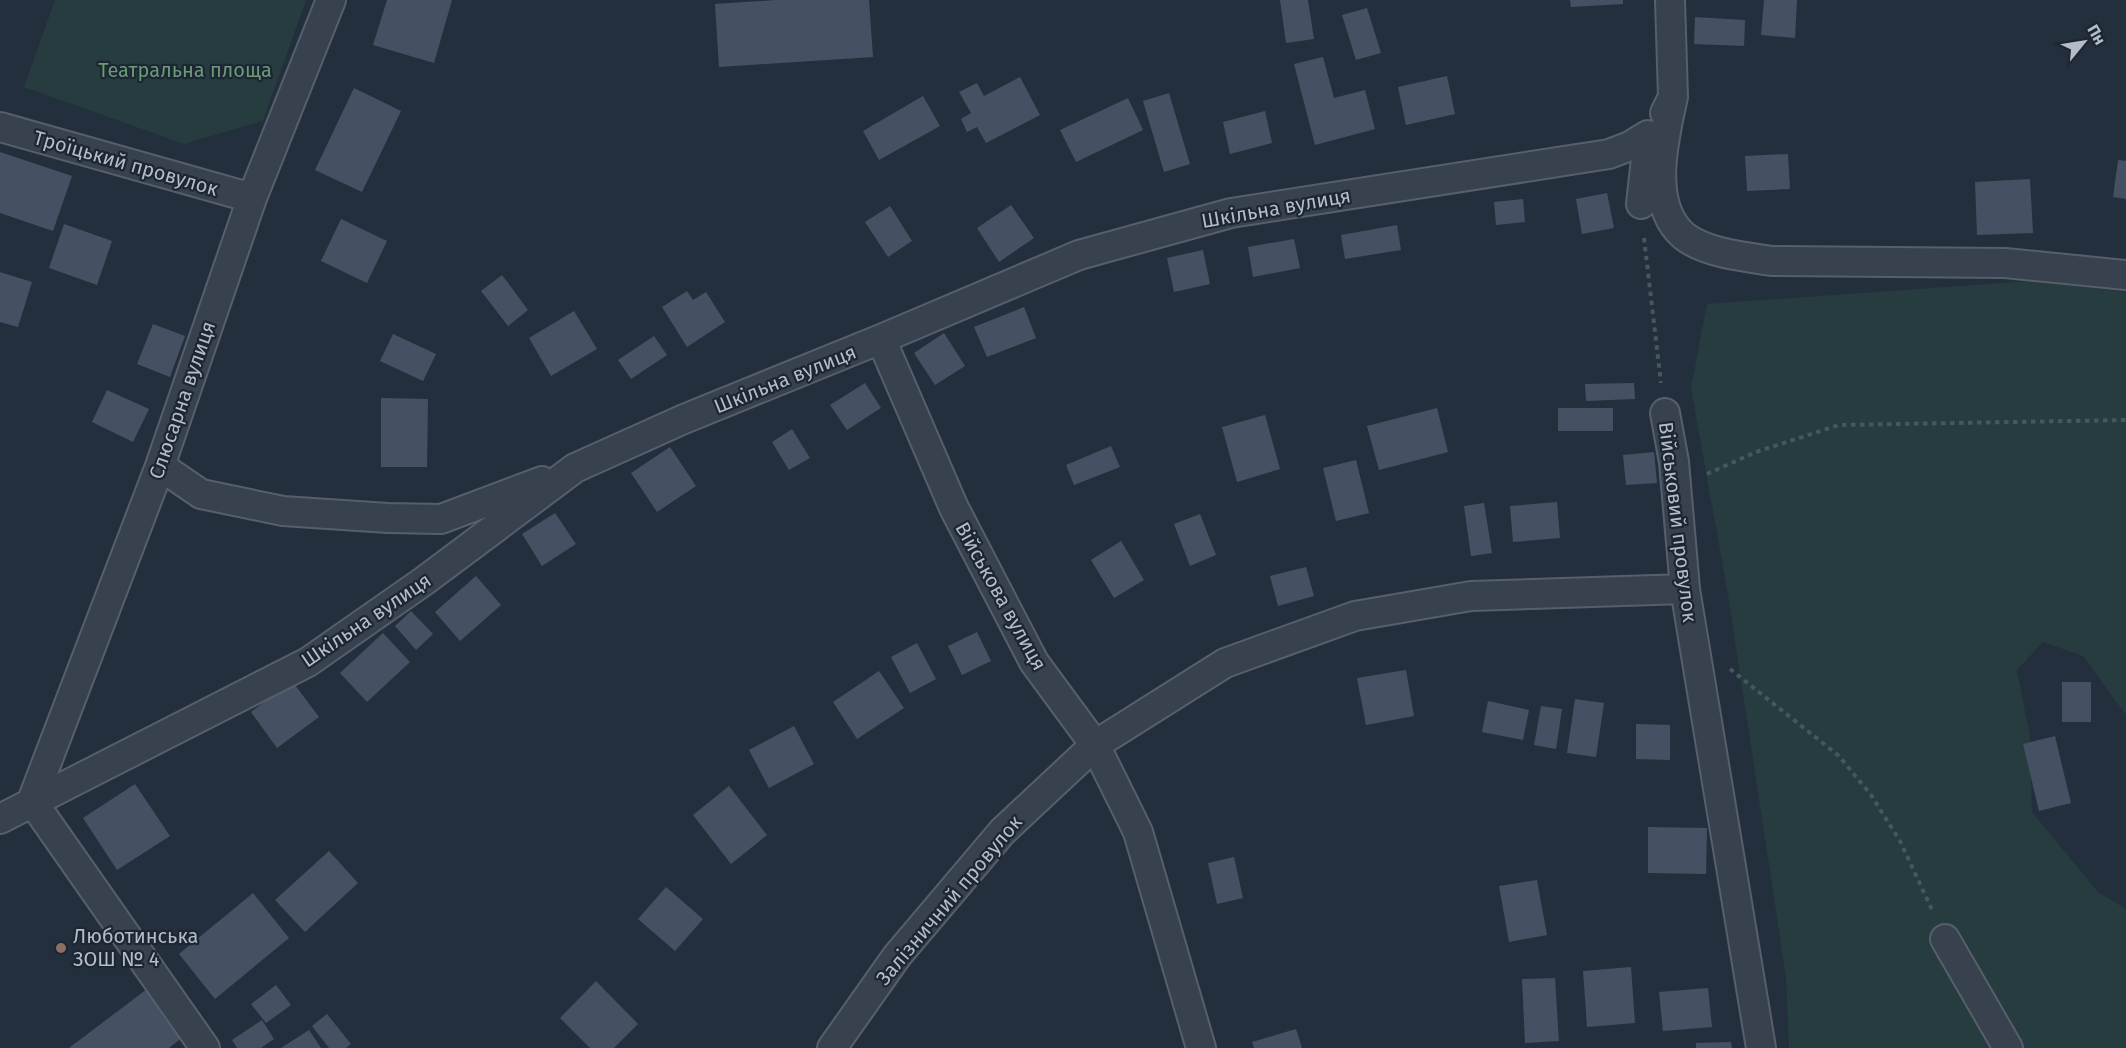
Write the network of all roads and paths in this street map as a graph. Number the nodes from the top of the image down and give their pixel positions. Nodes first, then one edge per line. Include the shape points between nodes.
1 (331, 0) edge
2 (1671, 0) edge
3 (1673, 97) junction
4 (0, 127) edge
5 (1648, 135) junction
6 (252, 198) junction
7 (1641, 204) joint
8 (2126, 275) edge
9 (881, 339) junction
10 (1665, 413) joint
11 (2126, 420) edge
12 (160, 466) junction
13 (575, 468) junction
14 (1677, 487) junction
15 (1685, 589) junction
16 (1725, 664) dead end
17 (1095, 745) junction
18 (32, 801) junction
19 (0, 819) edge
20 (1945, 939) joint
21 (205, 1048) edge
22 (832, 1048) edge
23 (1201, 1048) edge
24 (1761, 1048) edge
25 (2008, 1048) edge

1 - 6 street, Слюсарна вулиця
2 - 3 street
3 - 5 street via 1660,123
3 - 8 street via 1660,168 1663,198 1672,224 1703,246 1772,261 2005,263
4 - 6 street, Троїцький провулок
5 - 7 street
5 - 9 street, Шкільна вулиця via 1609,154 1231,213 1079,255
6 - 12 street, Слюсарна вулиця
7 - 10 path, Військовий провулок
9 - 13 street, Шкільна вулиця
9 - 17 street, Військова вулиця via 954,508 1034,662
10 - 14 street, Військовий провулок
11 - 14 path via 1839,425 1756,452
12 - 13 street via 201,494 283,510 441,519
12 - 18 street, Слюсарна вулиця
13 - 18 street, Шкільна вулиця via 308,662
14 - 15 street, Військовий провулок
15 - 17 street, Залізничний провулок via 1472,596 1354,616 1225,663
15 - 24 street, Військовий провулок
16 - 20 path via 1839,756 1871,795 1900,841
17 - 22 street, Залізничний провулок via 1002,832 897,956
17 - 23 street, Військова вулиця via 1138,832
18 - 19 street, Шкільна вулиця
18 - 21 street
20 - 25 street

